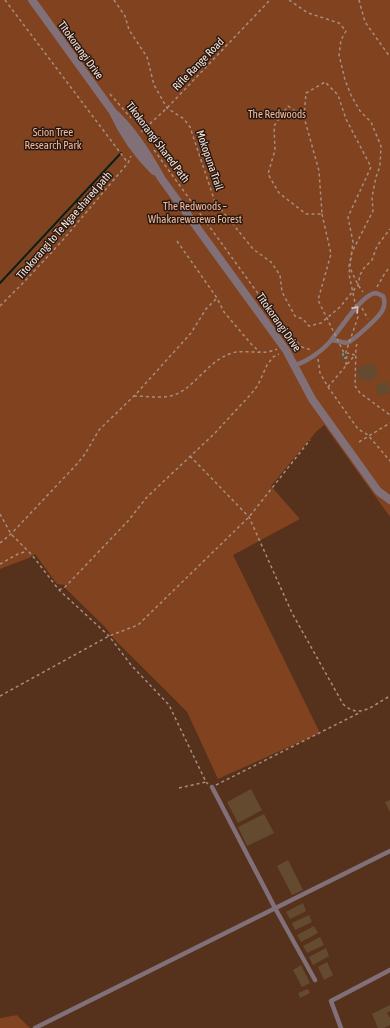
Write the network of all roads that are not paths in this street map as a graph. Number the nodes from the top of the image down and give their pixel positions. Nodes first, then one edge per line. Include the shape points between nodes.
1 (32, 0) edge
2 (113, 112) junction
3 (161, 178) junction
4 (332, 340) junction
5 (295, 365) junction
6 (390, 500) edge
7 (212, 787) road end
8 (390, 851) edge
9 (274, 908) junction
10 (390, 970) edge
11 (315, 980) dead end
12 (35, 1028) edge
13 (341, 1028) edge

1 - 2 street, Tītokorangi Drive
2 - 3 street, Tītokorangi Drive via 121,129
2 - 3 street, Tītokorangi Drive via 138,134
3 - 5 street, Tītokorangi Drive via 285,347
4 -> 4 lane via 343,323 370,293 383,296 384,304 380,314 371,323 348,342
4 - 5 lane via 316,354
5 - 6 street, Tītokorangi Drive via 312,399 378,491
7 - 9 lane
8 - 9 lane
9 - 11 lane
9 - 12 lane
10 - 13 lane via 331,1001

